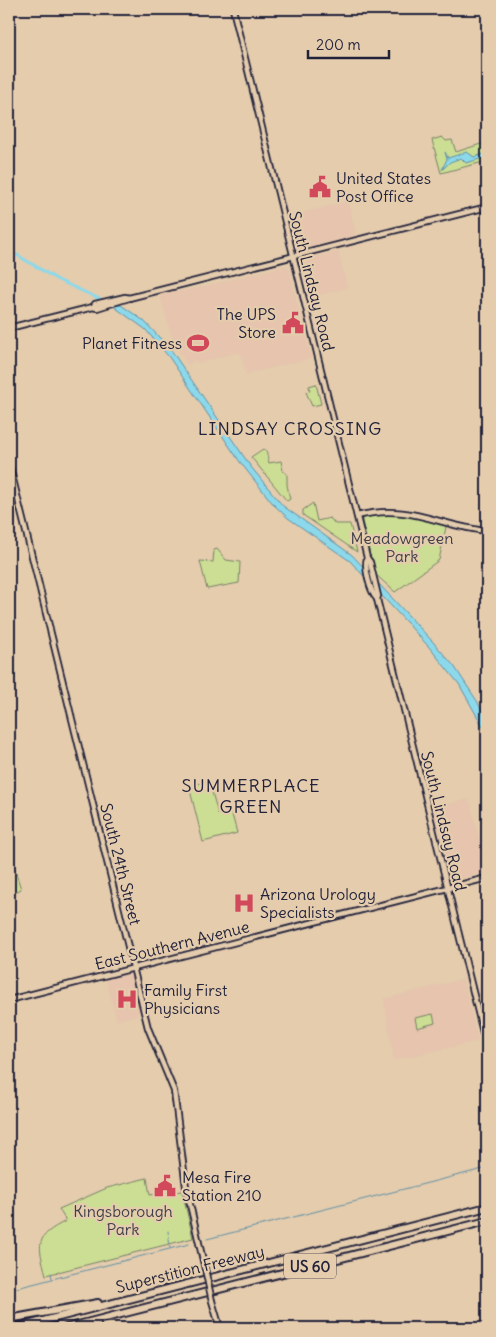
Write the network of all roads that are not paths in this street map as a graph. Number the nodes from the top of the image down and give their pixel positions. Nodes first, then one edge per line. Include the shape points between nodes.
1 (233, 9) edge
2 (487, 207) edge
3 (293, 257) junction
4 (129, 298) junction
5 (93, 307) junction
6 (9, 328) edge
7 (9, 463) edge
8 (357, 516) junction
9 (487, 531) edge
10 (367, 558) junction
11 (377, 599) junction
12 (487, 878) edge
13 (448, 888) junction
14 (134, 968) junction
15 (9, 1000) edge
16 (487, 1049) edge
17 (487, 1208) edge
18 (487, 1221) edge
19 (144, 1296) junction
20 (107, 1318) junction
21 (9, 1319) edge
22 (16, 1328) edge
23 (66, 1328) edge
24 (85, 1328) edge
25 (220, 1328) edge

1 - 3 main road, South Lindsay Road
2 - 3 main road
3 - 4 main road
3 - 8 main road, South Lindsay Road
4 - 5 main road
4 - 5 main road
5 - 6 main road
7 - 14 main road, South 24th Street
8 - 9 main road via 404,511
8 - 10 main road, South Lindsay Road
10 - 11 main road, South Lindsay Road
10 - 11 main road, South Lindsay Road
11 - 13 main road, South Lindsay Road
12 - 13 main road, East Southern Avenue
13 - 14 main road, East Southern Avenue
13 - 16 main road, South Lindsay Road
14 - 15 main road, East Southern Avenue
14 - 25 main road, South 24th Street, bridge via 148,1028 174,1091 186,1187
17 - 19 highway, Superstition Freeway / US 60
18 - 20 highway, Superstition Freeway / US 60
19 - 21 highway
19 - 22 highway, Superstition Freeway / US 60
20 - 23 highway, Superstition Freeway / US 60
20 - 24 highway

